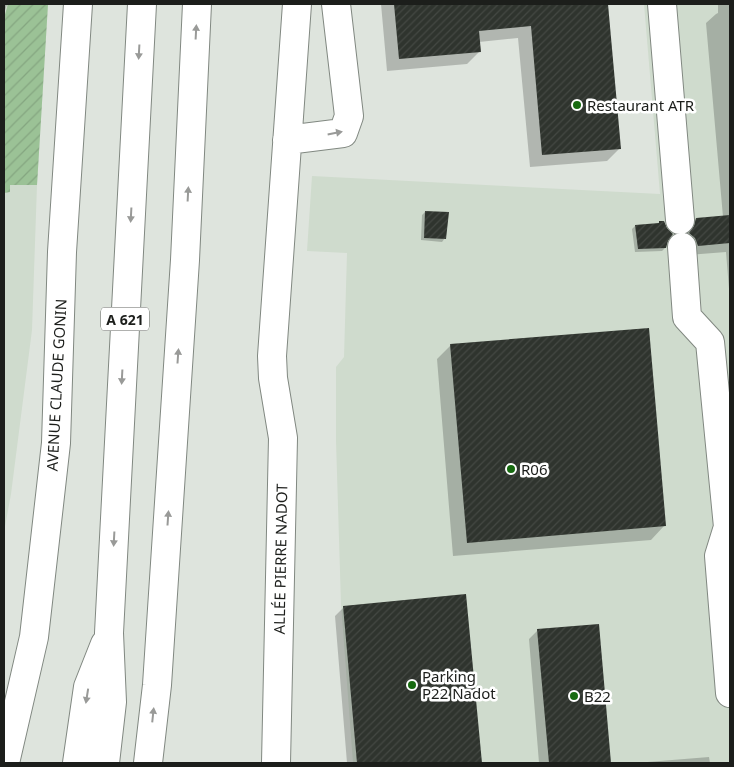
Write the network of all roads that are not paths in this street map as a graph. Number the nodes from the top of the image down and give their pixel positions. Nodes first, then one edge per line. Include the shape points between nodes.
1 (78, 4) edge
2 (142, 4) edge
3 (197, 4) edge
4 (297, 4) edge
5 (336, 4) edge
6 (662, 4) edge
7 (287, 140) junction
8 (680, 220) dead end
9 (682, 247) dead end
10 (109, 633) junction
11 (730, 693) edge
12 (5, 763) edge
13 (77, 763) edge
14 (105, 763) edge
15 (148, 763) edge
16 (276, 763) edge

1 - 12 main road, AVENUE CLAUDE GONIN via 62,252 56,443 34,637
2 -> 10 main road, A 621
15 -> 3 main road via 183,280
4 - 7 main road, ALLÉE PIERRE NADOT
7 -> 5 main road via 343,132 349,116
6 - 8 main road
7 - 16 main road, ALLÉE PIERRE NADOT via 272,356 283,438
9 - 11 main road via 687,317 710,342 728,527 719,556
10 -> 13 main road via 88,687
10 - 14 main road, A 621 via 112,702

